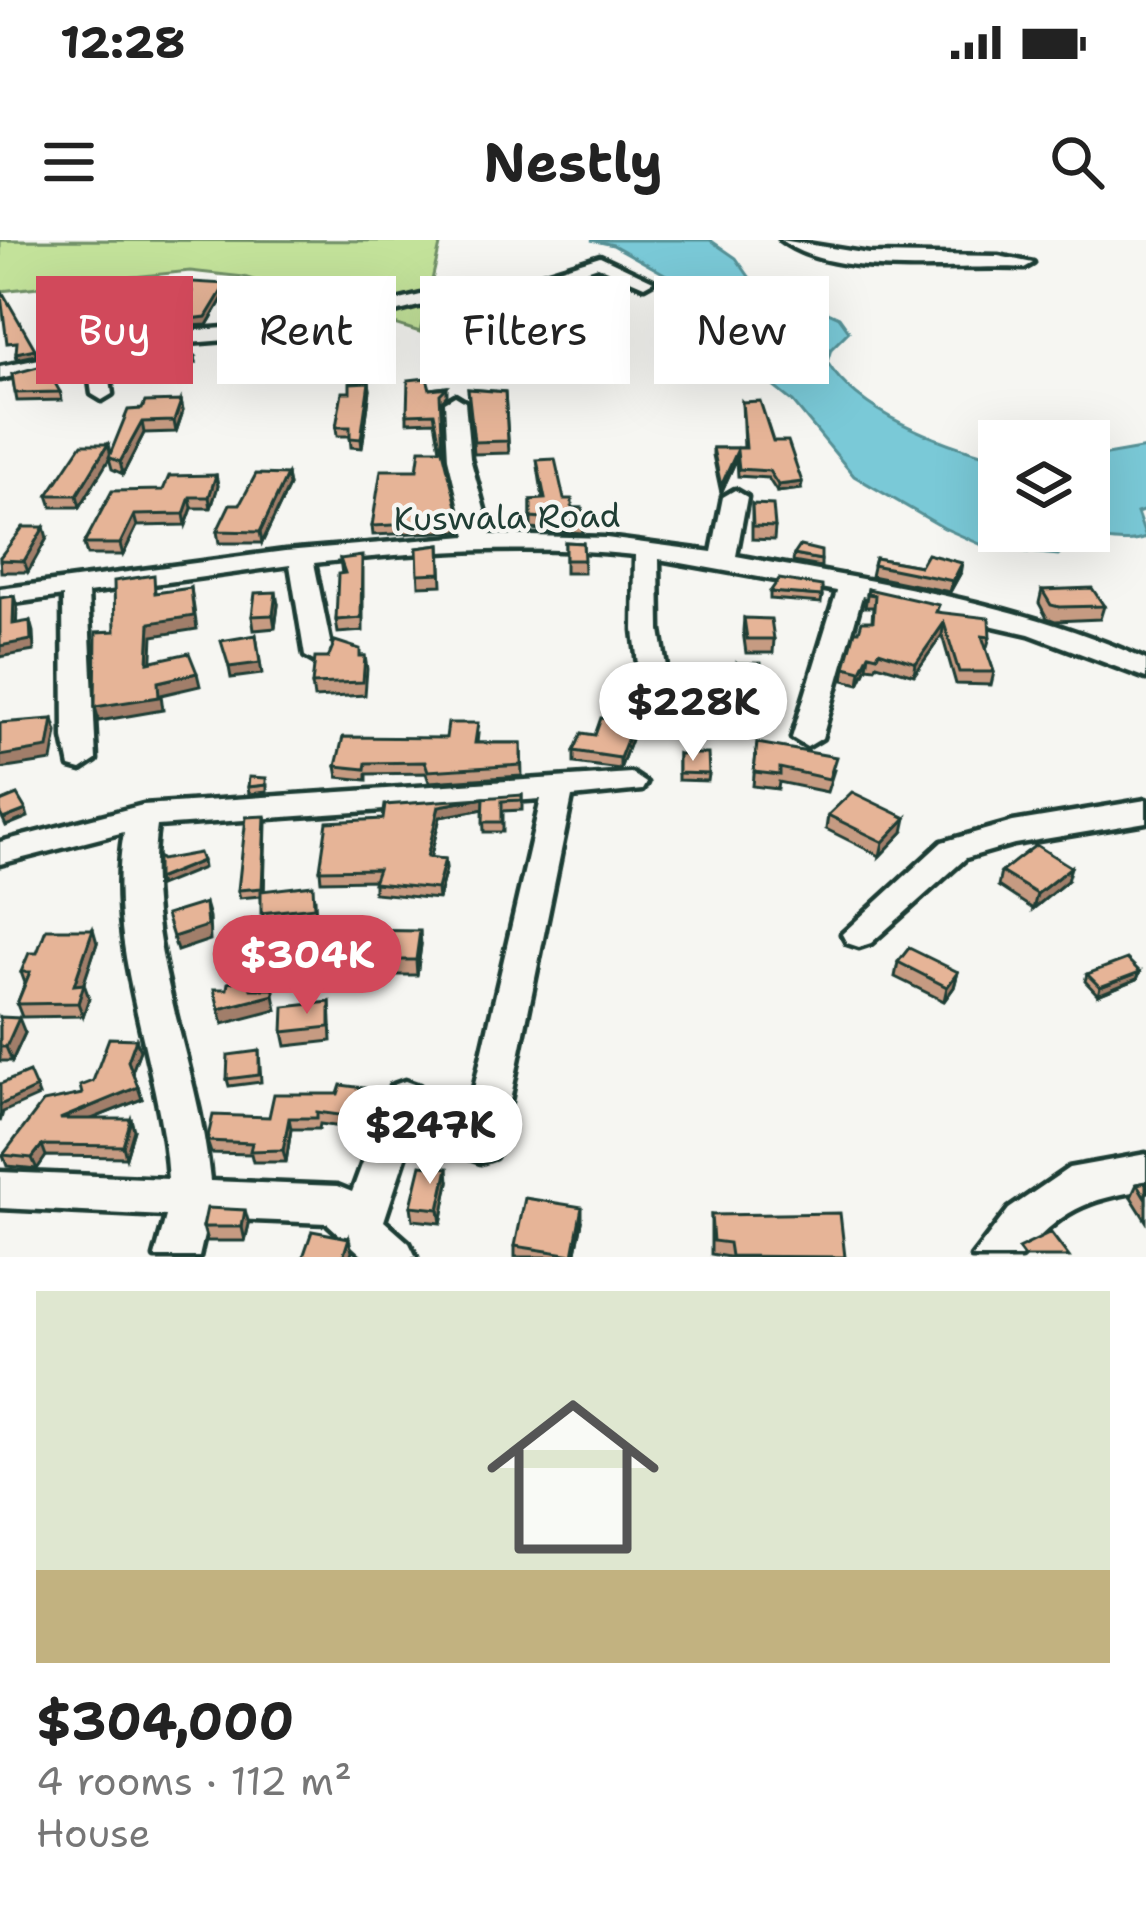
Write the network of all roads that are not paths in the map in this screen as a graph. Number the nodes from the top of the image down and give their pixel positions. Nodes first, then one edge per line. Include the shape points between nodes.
1 (789, 240) edge
2 (1024, 263) dead end
3 (644, 281) dead end
4 (396, 306) edge
5 (36, 364) edge
6 (0, 373) edge
7 (101, 384) edge
8 (102, 394) dead end
9 (455, 402) dead end
10 (734, 497) dead end
11 (481, 544) junction
12 (646, 549) junction
13 (301, 560) junction
14 (723, 561) junction
15 (852, 586) junction
16 (74, 587) junction
17 (0, 597) edge
18 (320, 656) edge
19 (1146, 670) edge
20 (653, 673) dead end
21 (807, 738) dead end
22 (81, 760) dead end
23 (631, 783) dead end
24 (549, 786) junction
25 (1146, 811) edge
26 (143, 816) junction
27 (0, 853) edge
28 (859, 934) dead end
29 (405, 1097) dead end
30 (481, 1144) dead end
31 (1146, 1172) edge
32 (0, 1190) edge
33 (190, 1196) junction
34 (362, 1224) junction
35 (177, 1257) edge
36 (394, 1257) edge
37 (994, 1257) edge

1 - 2 street via 858,258
3 - 4 street via 600,261 539,281
5 - 6 street
7 - 8 street
9 - 11 street
10 - 14 street
11 - 12 street, Kuswala Road
11 - 13 street, Kuswala Road
12 - 14 street, Kuswala Road
12 - 20 street
13 - 16 street, Kuswala Road
13 - 18 street
14 - 15 street, Kuswala Road
15 - 19 street, Kuswala Road via 1004,618
15 - 21 street
16 - 17 street, Kuswala Road
16 - 22 street
23 - 24 street
24 - 26 street
24 - 30 street via 558,791
25 - 28 street via 954,850
26 - 27 street
26 - 33 street via 133,850 140,925 178,1096
29 - 34 street
31 - 37 street via 1084,1181 1024,1222
32 - 33 street
33 - 34 street via 337,1205
33 - 35 street
34 - 36 street

